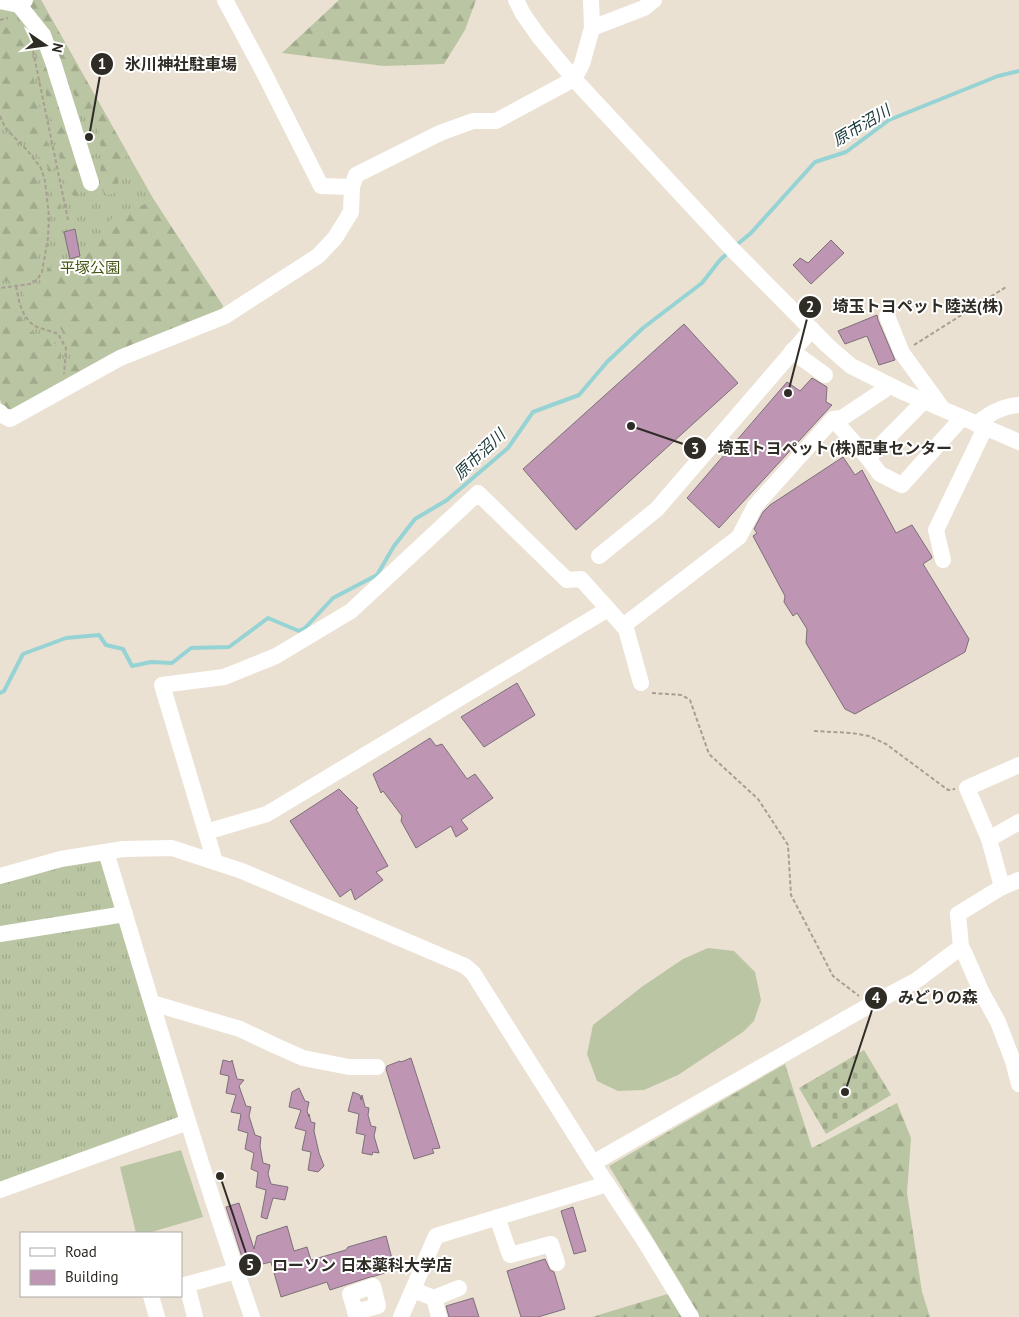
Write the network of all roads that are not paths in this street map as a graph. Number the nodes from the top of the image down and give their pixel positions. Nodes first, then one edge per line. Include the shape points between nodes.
1 (225, 0) edge
2 (516, 0) edge
3 (590, 0) edge
4 (654, 0) edge
5 (0, 1) edge
6 (22, 3) edge
7 (592, 28) junction
8 (574, 79) junction
9 (92, 183) dead end
10 (352, 187) junction
11 (887, 316) dead end
12 (812, 329) junction
13 (792, 351) junction
14 (825, 375) dead end
15 (890, 386) junction
16 (924, 401) junction
17 (1019, 405) edge
18 (943, 409) junction
19 (0, 412) edge
20 (834, 419) junction
21 (974, 423) junction
22 (1019, 442) edge
23 (868, 458) junction
24 (599, 556) dead end
25 (943, 560) dead end
26 (608, 609) junction
27 (623, 626) junction
28 (641, 683) road end
29 (1019, 766) edge
30 (1019, 822) edge
31 (206, 832) junction
32 (989, 839) junction
33 (106, 852) junction
34 (215, 862) junction
35 (0, 876) edge
36 (1019, 880) edge
37 (1002, 887) junction
38 (124, 914) junction
39 (0, 934) edge
40 (961, 948) junction
41 (152, 1003) junction
42 (377, 1067) dead end
43 (1019, 1084) edge
44 (188, 1122) junction
45 (593, 1163) junction
46 (607, 1184) junction
47 (0, 1190) edge
48 (497, 1217) junction
49 (557, 1264) dead end
50 (236, 1271) junction
51 (184, 1286) edge
52 (459, 1288) dead end
53 (413, 1290) junction
54 (152, 1297) edge
55 (434, 1298) junction
56 (157, 1317) edge
57 (195, 1317) edge
58 (252, 1317) edge
59 (401, 1317) edge
60 (439, 1317) edge
61 (691, 1317) edge

1 - 10 street via 321,186
2 - 8 street via 540,38
3 - 7 street
4 - 7 street via 644,8
5 - 6 street
6 - 9 street via 43,35
7 - 8 street via 582,64
8 - 10 street via 496,120 473,121 440,133 356,175
8 - 12 street via 735,252
10 - 19 street via 351,212 335,238 318,256 225,316 120,358 10,420
11 - 18 street via 902,353
12 - 13 street
12 - 15 street via 851,366
13 - 14 street
13 - 24 street via 657,509
15 - 16 street
15 - 20 street via 842,418
16 - 18 street
16 - 23 street
17 - 21 street via 992,412
18 - 21 street
20 - 23 street
20 - 27 street via 755,506 739,537
21 - 22 street
21 - 23 street via 902,485 880,474
21 - 25 street via 936,530
26 - 27 street
26 - 31 street via 267,814
26 - 31 street via 581,579 567,580 478,493 351,611 276,656 224,676 162,685
27 - 28 street
29 - 32 street via 967,788
30 - 32 street
31 - 34 street
32 - 37 street
33 - 34 street via 172,848
33 - 35 street via 61,859
33 - 38 street
34 - 45 street via 469,969
36 - 37 street
37 - 40 street via 958,914
38 - 39 street
38 - 41 street
40 - 43 street via 998,1022
40 - 45 street via 917,980
41 - 42 street via 240,1029 303,1058 349,1067
41 - 44 street
44 - 47 street
44 - 50 street
45 - 46 street
46 - 48 street
46 - 61 street
48 - 49 street via 510,1256 551,1244
48 - 53 street via 436,1236
50 - 51 street
50 - 58 street
51 - 57 street
52 - 55 street
53 - 55 street
53 - 59 street
54 - 56 street
55 - 60 street

